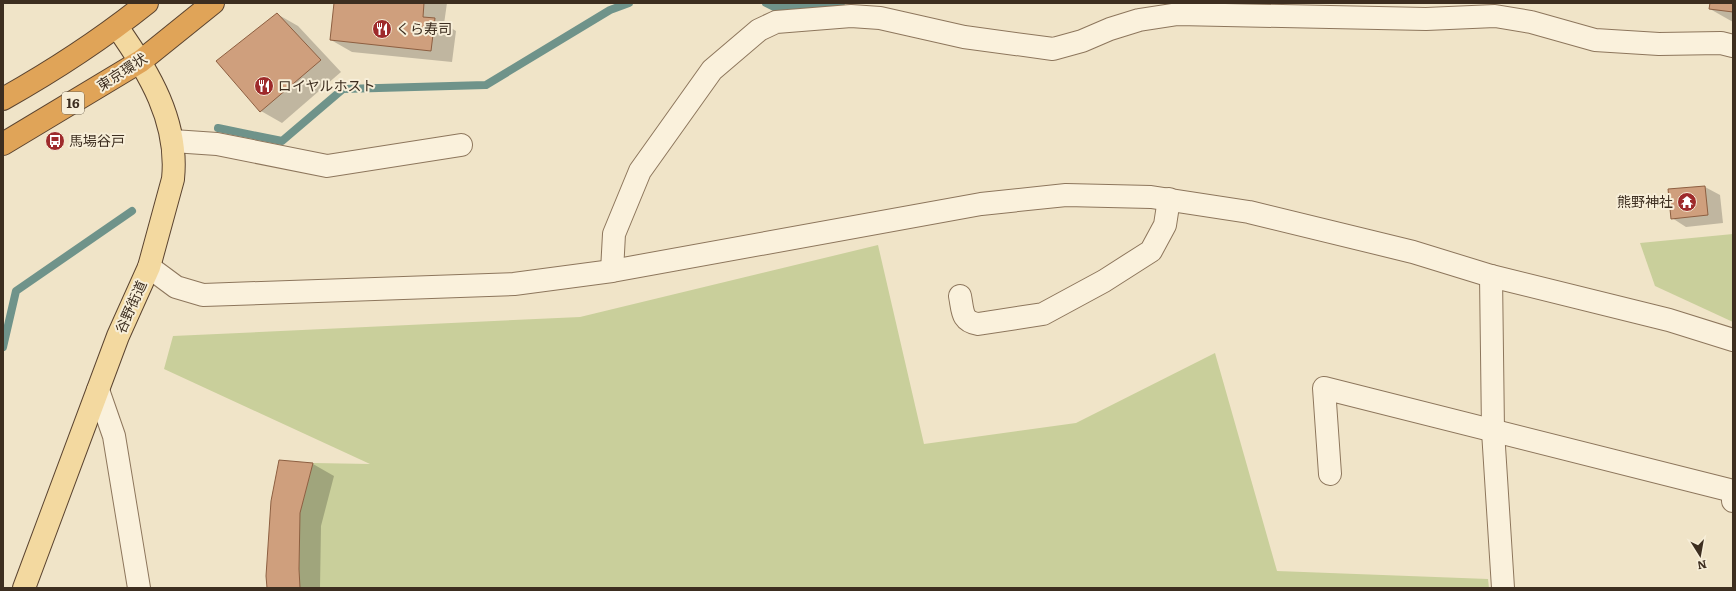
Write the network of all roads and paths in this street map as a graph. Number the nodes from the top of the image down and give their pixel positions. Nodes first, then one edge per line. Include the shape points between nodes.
1 (148, 3) edge
2 (213, 3) edge
3 (1291, 9) edge
4 (852, 10) edge
5 (117, 27) junction
6 (1733, 46) edge
7 (141, 61) junction
8 (3, 100) edge
9 (173, 141) junction
10 (3, 144) edge
11 (462, 145) dead end
12 (1169, 199) junction
13 (149, 268) junction
14 (612, 271) junction
15 (1491, 276) junction
16 (960, 296) dead end
17 (1733, 340) edge
18 (98, 390) junction
19 (1493, 431) junction
20 (1330, 474) dead end
21 (1733, 501) edge
22 (24, 588) edge
23 (139, 588) edge
24 (1503, 588) edge

1 - 5 highway
2 - 7 highway, 東京環状 / 16
3 - 4 street via 1178,14 1138,20 1053,49 964,37
3 - 6 street via 1426,19 1495,16 1531,22 1595,40 1659,44 1720,43
4 - 14 street via 776,22 759,30 712,70 640,171 614,234
5 - 7 main road, 谷野街道
5 - 8 highway
7 - 9 main road, 谷野街道 via 162,103
7 - 10 highway, 東京環状 / 16
9 - 11 street via 217,144 326,166
9 - 13 main road, 谷野街道 via 173,179
12 - 14 street via 1151,196 1066,195 981,204
12 - 15 street via 1249,212 1413,252
12 - 16 street via 1165,225 1151,251 1104,281 1043,314 971,323 966,320 963,313
13 - 14 street via 176,287 203,295 469,287 514,284
13 - 18 main road, 谷野街道 via 118,336
15 - 17 street via 1669,320
15 - 19 street
18 - 22 main road, 谷野街道
18 - 23 street via 114,436
19 - 20 street via 1324,388
19 - 21 street via 1733,491
19 - 24 street

